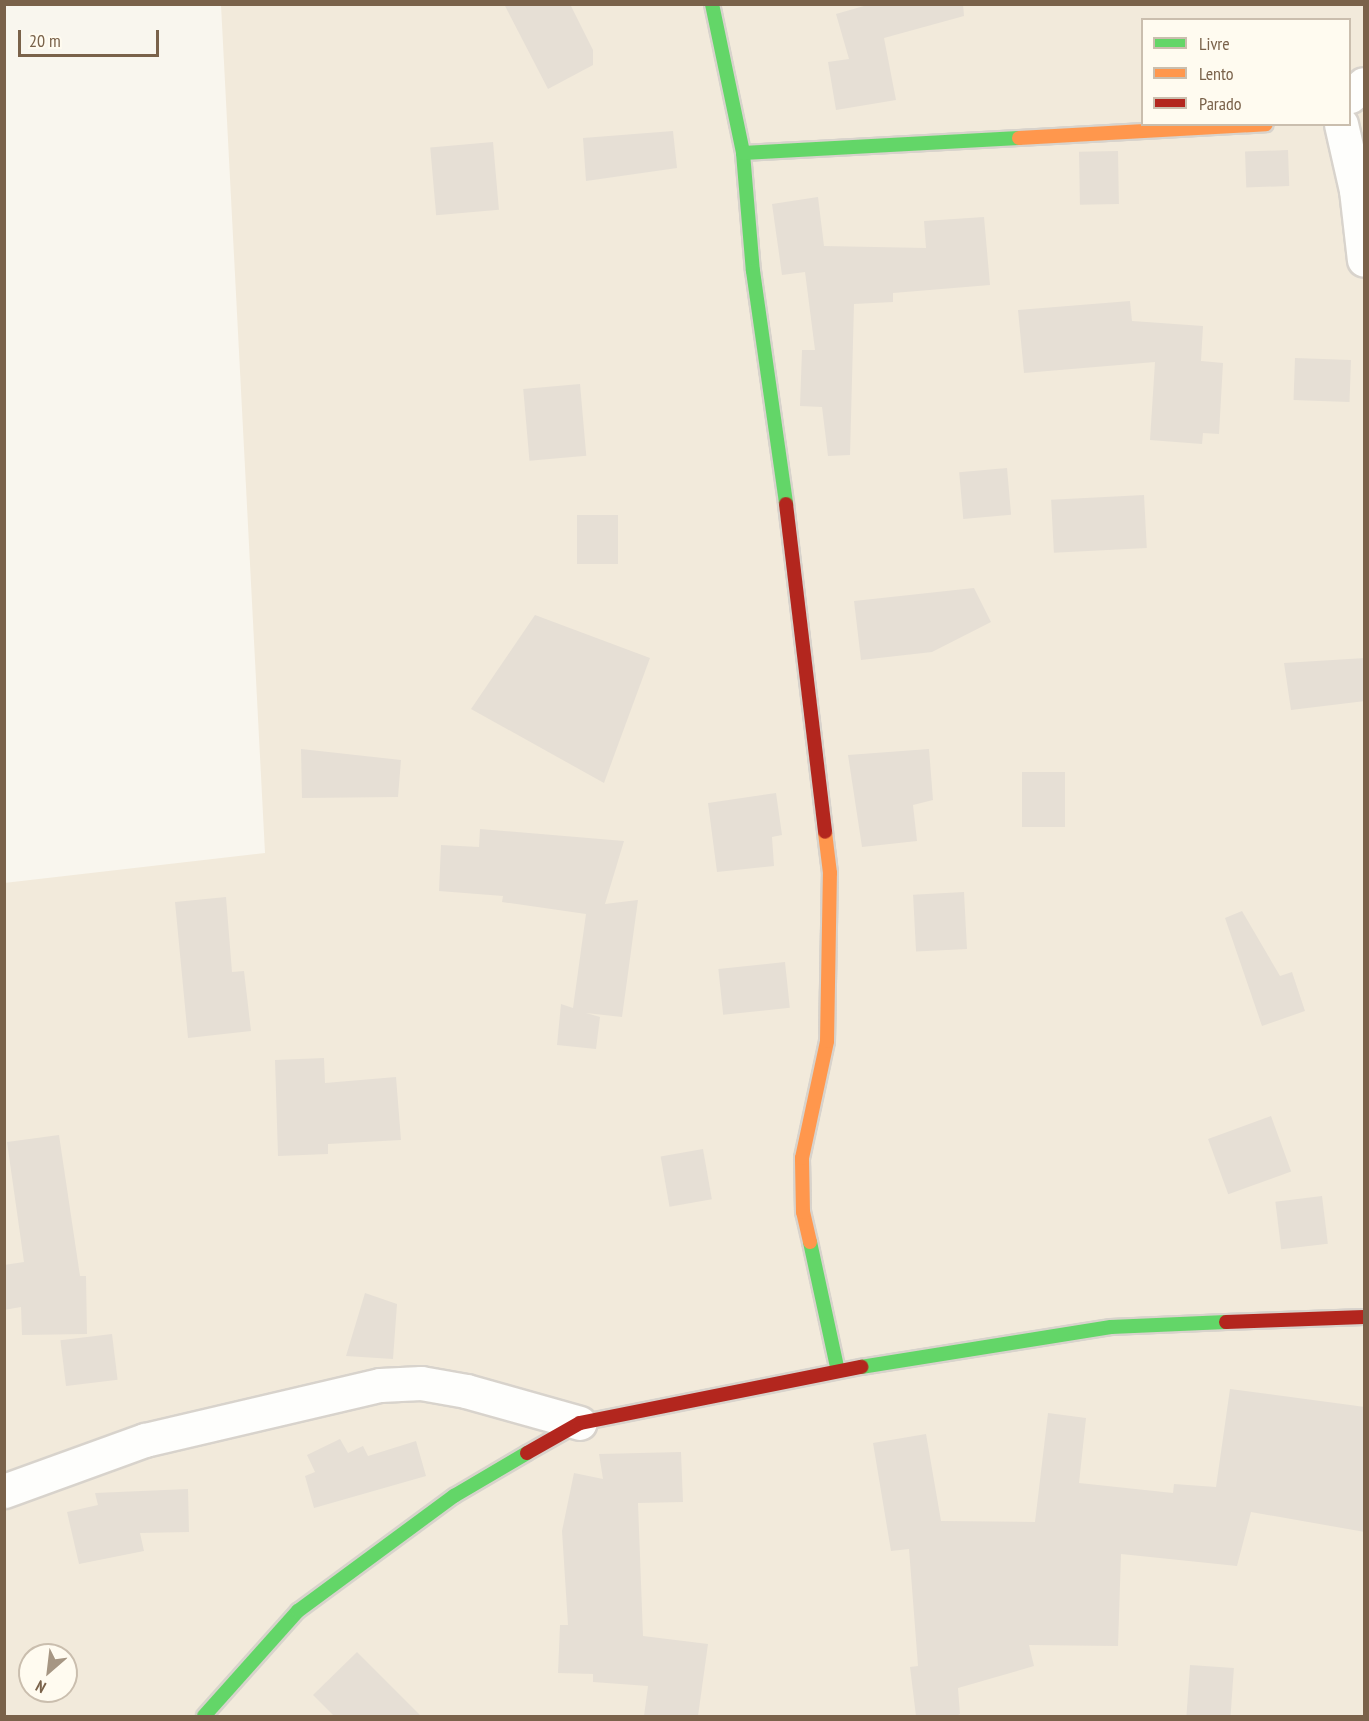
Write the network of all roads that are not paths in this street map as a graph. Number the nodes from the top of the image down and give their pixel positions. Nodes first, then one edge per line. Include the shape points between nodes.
1 (712, 4) edge
2 (1365, 84) edge
3 (1351, 95) edge
4 (1230, 126) edge
5 (1341, 126) edge
6 (743, 153) junction
7 (1365, 260) edge
8 (1365, 1317) edge
9 (838, 1371) junction
10 (580, 1423) junction
11 (4, 1491) edge
12 (204, 1716) edge

1 - 6 street
2 - 3 street
4 - 6 street
5 - 7 street via 1356,190
6 - 9 street via 753,271 787,510 830,873 827,1041 802,1158 803,1212
8 - 9 street via 1111,1327
9 - 10 street
10 - 11 street via 466,1391 421,1383 380,1385 145,1440
10 - 12 street via 454,1496 314,1598

